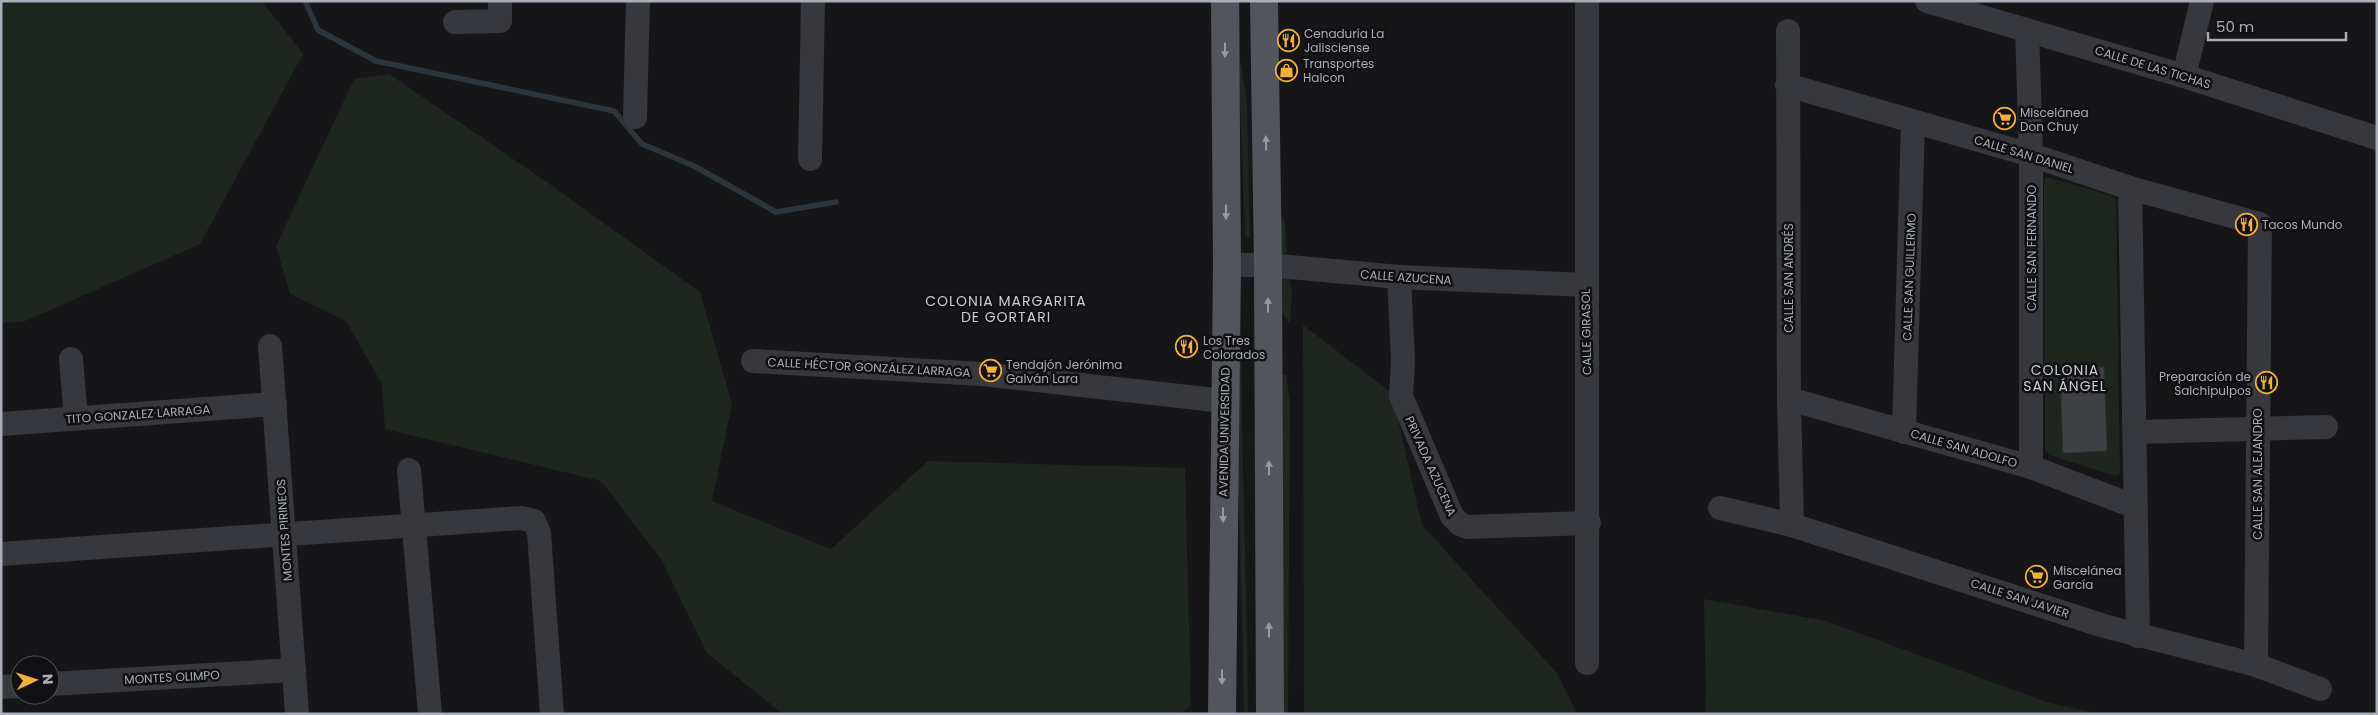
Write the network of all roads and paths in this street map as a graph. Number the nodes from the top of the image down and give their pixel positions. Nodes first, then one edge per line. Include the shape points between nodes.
1 (638, 1) edge
2 (813, 1) edge
3 (1225, 1) edge
4 (1264, 1) edge
5 (1587, 1) edge
6 (1926, 1) edge
7 (2202, 1) edge
8 (500, 11) edge
9 (456, 22) dead end
10 (2027, 30) junction
11 (1788, 31) dead end
12 (2184, 76) junction
13 (1787, 86) junction
14 (635, 117) dead end
15 (1913, 122) junction
16 (2377, 138) edge
17 (2031, 155) junction
18 (810, 159) dead end
19 (2130, 188) junction
20 (2260, 224) joint
21 (1227, 265) junction
22 (1268, 265) junction
23 (1399, 277) junction
24 (1586, 285) junction
25 (270, 346) dead end
26 (71, 359) dead end
27 (753, 360) dead end
28 (1789, 400) junction
29 (1224, 401) junction
30 (275, 404) junction
31 (76, 418) junction
32 (1, 424) edge
33 (2326, 427) dead end
34 (2257, 428) junction
35 (1904, 432) junction
36 (2136, 432) junction
37 (2031, 467) junction
38 (409, 470) dead end
39 (2136, 507) junction
40 (1720, 508) dead end
41 (1589, 524) junction
42 (1792, 525) junction
43 (414, 526) junction
44 (284, 535) junction
45 (1, 554) edge
46 (2138, 636) junction
47 (1587, 663) dead end
48 (2256, 665) junction
49 (294, 670) junction
50 (60, 683) edge
51 (2320, 689) dead end
52 (297, 714) edge
53 (430, 714) edge
54 (552, 714) edge
55 (1222, 714) edge
56 (1270, 714) edge

1 - 14 street
2 - 18 street
3 -> 21 main road, AVENIDA UNIVERSIDAD
22 -> 4 main road
5 - 24 street, CALLE GIRASOL
6 - 10 street, CALLE DE LAS TICHAS
7 - 12 street
8 - 9 street
10 - 12 street, CALLE DE LAS TICHAS
10 - 17 street, CALLE SAN FERNANDO
11 - 13 street, CALLE SAN ANDRÉS
12 - 16 street, CALLE DE LAS TICHAS
13 - 15 street, CALLE SAN DANIEL
13 - 28 street, CALLE SAN ANDRÉS
15 - 17 street, CALLE SAN DANIEL
15 - 35 street, CALLE SAN GUILLERMO
17 - 19 street, CALLE SAN DANIEL
17 - 37 street, CALLE SAN FERNANDO
19 - 20 street, CALLE SAN DANIEL
19 - 36 street
20 - 34 street, CALLE SAN ALEJANDRO
21 - 22 street, CALLE AZUCENA
21 - 29 main road, AVENIDA UNIVERSIDAD
22 - 23 street, CALLE AZUCENA
56 -> 22 main road
23 - 24 street, CALLE AZUCENA
23 - 41 street, PRIVADA AZUCENA via 1403,360 1401,396 1452,516 1467,526
24 - 41 street, CALLE GIRASOL
25 - 30 street, MONTES PIRINEOS
26 - 31 street
27 - 29 street, CALLE HÉCTOR GONZÁLEZ LARRAGA via 982,374
28 - 35 street, CALLE SAN ADOLFO
28 - 42 street, CALLE SAN ANDRÉS
29 -> 55 main road, AVENIDA UNIVERSIDAD
30 - 31 street, TITO GONZALEZ LARRAGA
30 - 44 street, MONTES PIRINEOS
31 - 32 street, TITO GONZALEZ LARRAGA
33 - 34 street
34 - 36 street
34 - 48 street, CALLE SAN ALEJANDRO
35 - 37 street, CALLE SAN ADOLFO
36 - 39 street
37 - 39 street, CALLE SAN ADOLFO
38 - 43 street
39 - 46 street
40 - 42 street, CALLE SAN JAVIER
41 - 47 street, CALLE GIRASOL
42 - 46 street, CALLE SAN JAVIER
43 - 44 street
43 - 53 street
43 - 54 street via 521,518 534,521 539,533
44 - 45 street
44 - 49 street, MONTES PIRINEOS
46 - 48 street, CALLE SAN JAVIER
48 - 51 street, CALLE SAN JAVIER
49 - 50 street, MONTES OLIMPO
49 - 52 street, MONTES PIRINEOS

